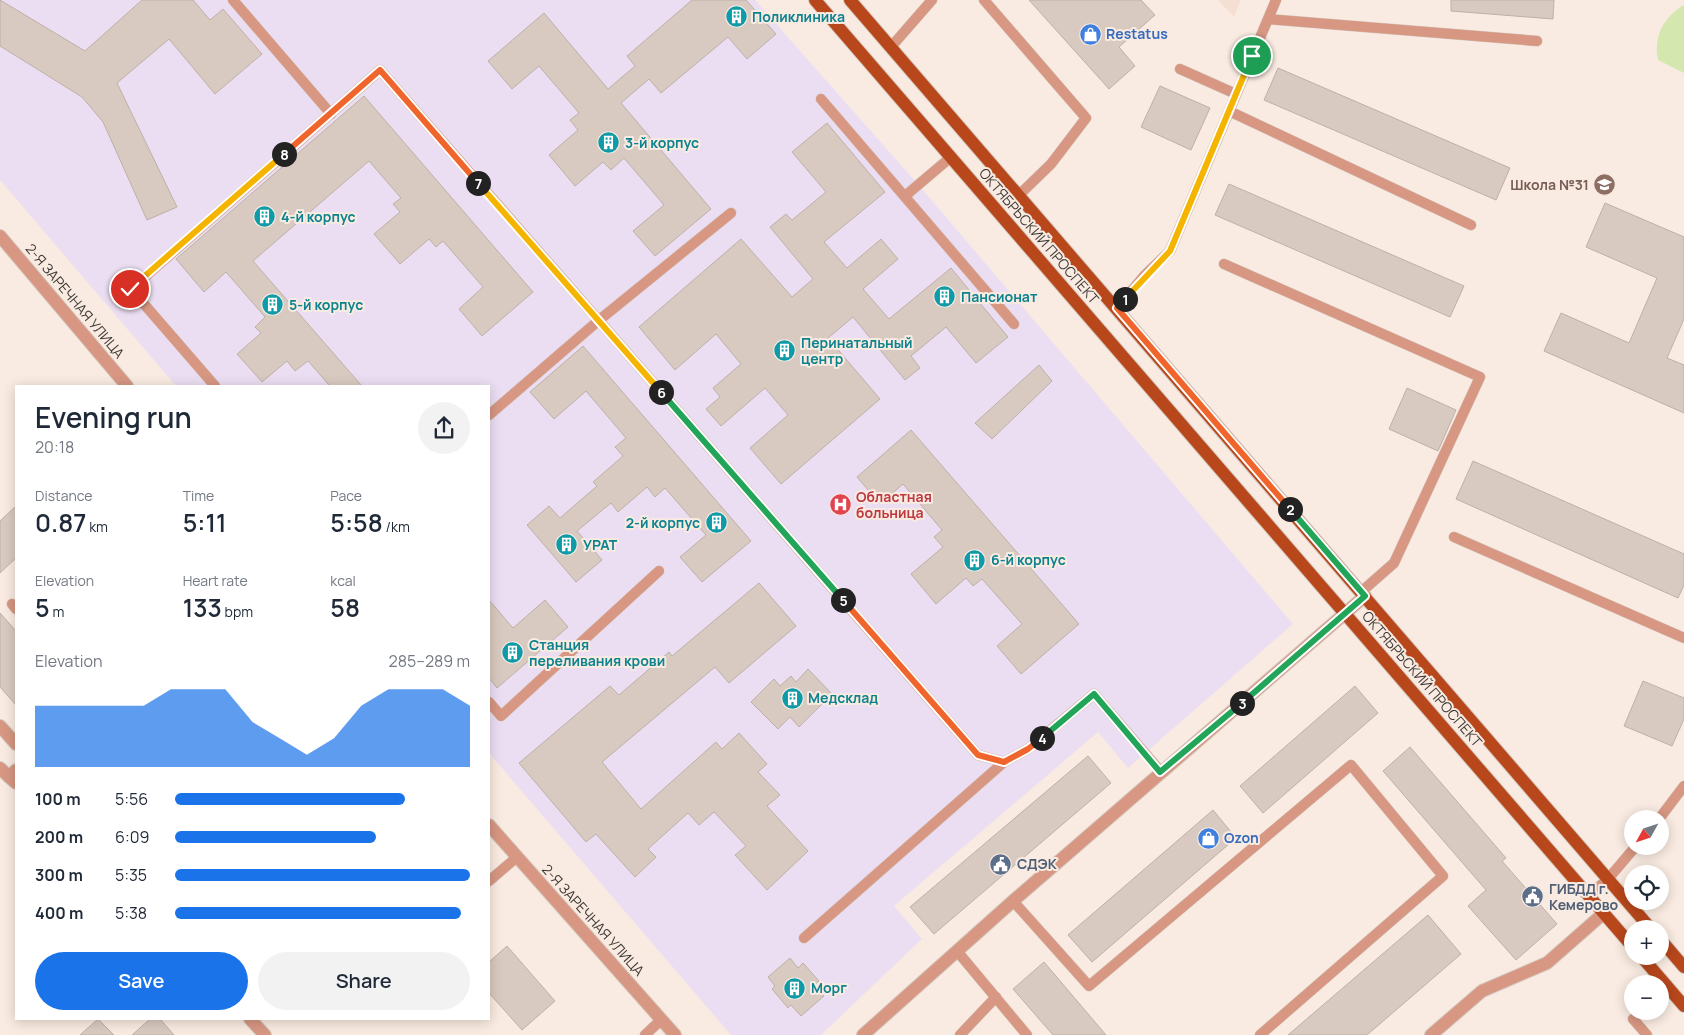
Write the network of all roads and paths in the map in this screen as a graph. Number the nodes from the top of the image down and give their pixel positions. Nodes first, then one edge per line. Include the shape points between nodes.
1 (233, 0) edge
2 (815, 0) edge
3 (850, 0) edge
4 (932, 0) edge
5 (984, 0) edge
6 (1276, 0) edge
7 (1268, 19) junction
8 (1537, 41) dead end
9 (891, 47) junction
10 (1180, 69) dead end
11 (1236, 94) junction
12 (821, 99) dead end
13 (1229, 111) junction
14 (331, 114) junction
15 (951, 157) junction
16 (1019, 194) junction
17 (905, 196) junction
18 (731, 213) dead end
19 (1471, 225) dead end
20 (0, 236) edge
21 (1224, 264) dead end
22 (1117, 308) junction
23 (598, 321) junction
24 (1014, 324) dead end
25 (126, 385) edge
26 (214, 385) edge
27 (490, 414) edge
28 (1454, 537) dead end
29 (659, 571) dead end
30 (1363, 594) junction
31 (1345, 614) junction
32 (1684, 638) edge
33 (490, 703) edge
34 (0, 726) edge
35 (15, 743) edge
36 (1004, 762) junction
37 (1160, 772) junction
38 (1684, 786) edge
39 (1676, 797) junction
40 (1684, 806) edge
41 (1666, 810) edge
42 (490, 826) edge
43 (1628, 855) edge
44 (517, 857) junction
45 (1608, 879) junction
46 (490, 880) edge
47 (1589, 895) junction
48 (1013, 901) junction
49 (1604, 913) junction
50 (1643, 920) edge
51 (1624, 937) edge
52 (804, 938) dead end
53 (1669, 950) edge
54 (957, 951) junction
55 (1649, 965) edge
56 (1684, 967) edge
57 (996, 997) junction
58 (1684, 1006) edge
59 (251, 1020) edge
60 (662, 1020) junction
61 (1635, 1020) edge
62 (264, 1035) edge
63 (645, 1035) edge
64 (675, 1035) edge
65 (863, 1035) edge
66 (960, 1035) edge
67 (1027, 1035) edge
68 (1260, 1035) edge
69 (1431, 1035) edge
70 (1647, 1035) edge

1 - 14 lane
2 - 15 main road, ОКТЯБРЬСКИЙ ПРОСПЕКТ
3 - 9 main road, ОКТЯБРЬСКИЙ ПРОСПЕКТ
4 - 9 lane
5 - 16 lane via 1086,118 1051,164
6 - 7 lane
7 - 8 lane
7 - 11 lane
9 - 16 main road, ОКТЯБРЬСКИЙ ПРОСПЕКТ
10 - 11 lane
11 - 13 lane
12 - 17 lane
13 - 19 lane
13 - 22 lane via 1170,251
14 - 23 lane via 380,70
14 - 26 lane via 130,289
15 - 17 lane
15 - 31 main road, ОКТЯБРЬСКИЙ ПРОСПЕКТ
16 - 22 main road, ОКТЯБРЬСКИЙ ПРОСПЕКТ
17 - 24 lane
18 - 23 lane
20 - 25 street, 2-Я ЗАРЕЧНАЯ УЛИЦА
21 - 30 lane via 1480,378 1394,563
22 - 30 main road, ОКТЯБРЬСКИЙ ПРОСПЕКТ
23 - 27 lane
23 - 36 lane via 978,755
28 - 32 lane
29 - 33 lane via 501,716
30 - 31 street
30 - 45 main road, ОКТЯБРЬСКИЙ ПРОСПЕКТ
31 - 37 street
31 - 47 main road, ОКТЯБРЬСКИЙ ПРОСПЕКТ
34 - 35 street
36 - 37 lane via 1028,749 1094,694
36 - 52 lane
37 - 48 street
38 - 39 lane
39 - 40 lane
39 - 41 lane
42 - 44 street, 2-Я ЗАРЕЧНАЯ УЛИЦА
43 - 45 lane
44 - 46 lane
44 - 60 street, 2-Я ЗАРЕЧНАЯ УЛИЦА
45 - 47 lane
45 - 50 main road, ОКТЯБРЬСКИЙ ПРОСПЕКТ
47 - 49 main road, ОКТЯБРЬСКИЙ ПРОСПЕКТ
48 - 54 street
48 - 68 lane via 1089,986 1351,765 1443,876
49 - 51 main road, ОКТЯБРЬСКИЙ ПРОСПЕКТ
49 - 69 street via 1547,963 1482,992
53 - 56 main road
54 - 57 lane
54 - 65 street
55 - 58 main road
57 - 66 lane
57 - 67 lane
59 - 62 street
60 - 63 lane
60 - 64 street, 2-Я ЗАРЕЧНАЯ УЛИЦА
61 - 70 lane

